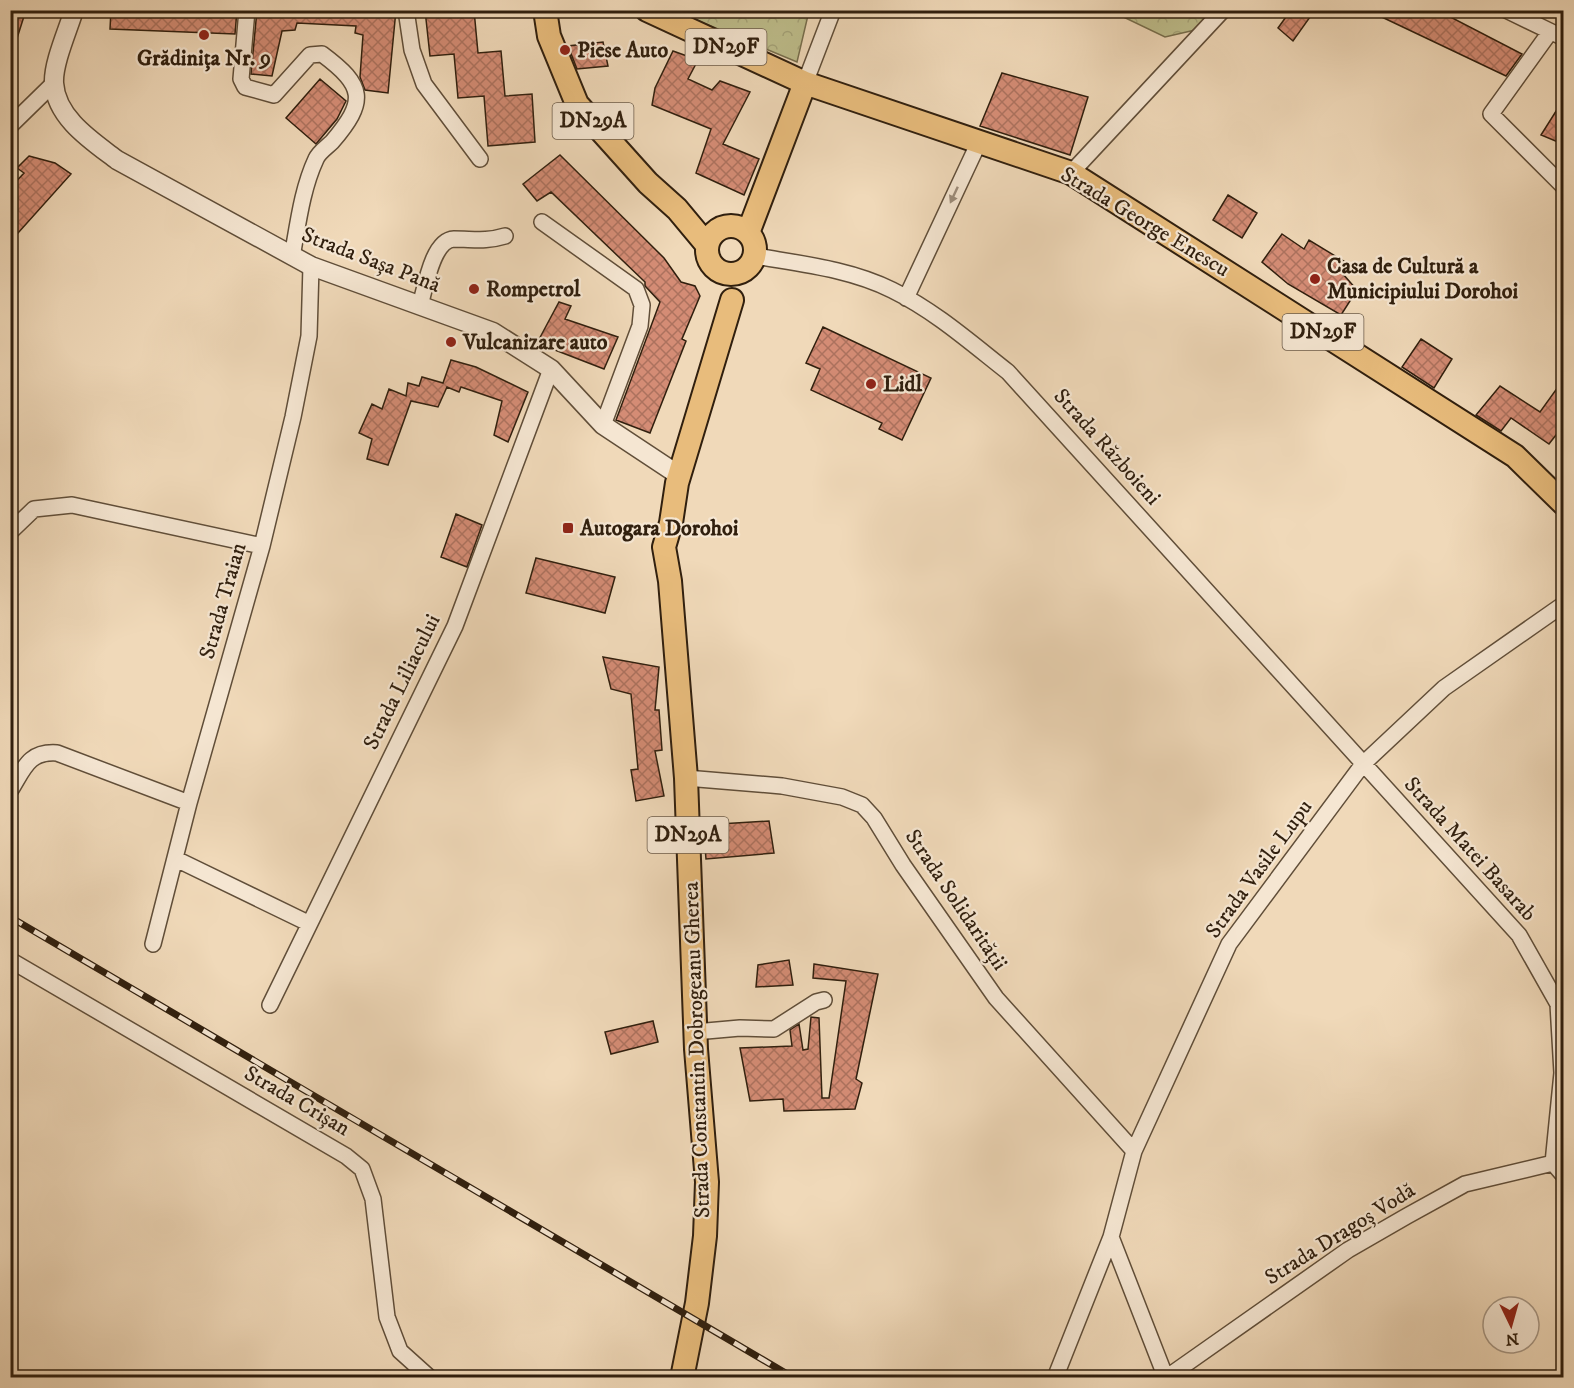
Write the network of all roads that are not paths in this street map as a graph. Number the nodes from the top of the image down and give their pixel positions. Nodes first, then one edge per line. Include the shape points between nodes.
1 (74, 10) edge
2 (247, 10) edge
3 (406, 10) edge
4 (545, 10) edge
5 (647, 10) edge
6 (833, 10) edge
7 (1223, 10) edge
8 (1506, 10) edge
9 (1557, 35) edge
10 (54, 83) junction
11 (805, 83) junction
12 (10, 126) edge
13 (979, 142) junction
14 (480, 159) dead end
15 (1071, 172) junction
16 (1563, 188) edge
17 (542, 222) dead end
18 (748, 233) junction
19 (505, 236) dead end
20 (714, 237) junction
21 (292, 257) junction
22 (748, 264) junction
23 (310, 266) junction
24 (714, 267) junction
25 (906, 298) junction
26 (732, 300) junction
27 (420, 306) junction
28 (551, 369) junction
29 (603, 425) junction
30 (680, 476) junction
31 (1563, 504) edge
32 (10, 532) edge
33 (262, 546) junction
34 (1563, 604) edge
35 (1363, 764) junction
36 (686, 777) junction
37 (10, 791) edge
38 (189, 803) junction
39 (176, 859) junction
40 (308, 923) junction
41 (153, 944) dead end
42 (10, 960) edge
43 (824, 1000) dead end
44 (270, 1005) dead end
45 (695, 1032) junction
46 (1134, 1151) junction
47 (1553, 1163) junction
48 (1563, 1176) edge
49 (1111, 1237) junction
50 (430, 1377) edge
51 (682, 1377) edge
52 (1055, 1377) edge
53 (1166, 1377) edge

1 - 10 street
2 - 21 street via 241,79 245,87 274,95 310,55 318,53 345,71 357,98 356,110 317,157 300,209
3 - 14 street via 412,50 424,84
4 - 20 main road, DN29A via 549,36 577,104 648,183
5 - 11 main road, Strada George Enescu / DN29F
6 - 11 street
7 - 15 street
8 - 9 street
9 - 16 street via 1491,114
10 - 12 street
10 - 21 street, Strada Sașa Pană via 64,112 109,154
11 - 13 main road, Strada George Enescu / DN29F
11 - 18 main road
13 - 15 main road, Strada George Enescu / DN29F
13 -> 25 street
15 - 31 main road, Strada George Enescu / DN29F via 1515,456
17 - 29 street via 636,290 642,305 640,326
18 - 20 main road via 732,226
18 - 22 main road via 755,246
19 - 27 street via 485,242 445,242 433,260
20 - 24 main road via 707,253
21 - 23 street, Strada Sașa Pană
22 - 24 main road via 727,274
22 - 25 street, Strada Războieni via 814,266 864,279
22 - 26 main road, Strada Constantin Dobrogeanu Gherea / DN29A
23 - 27 street, Strada Sașa Pană
23 - 33 street, Strada Traian via 309,336
24 - 26 main road
25 - 35 street, Strada Războieni via 944,321 1008,372
26 - 30 main road, Strada Constantin Dobrogeanu Gherea / DN29A
27 - 28 street, Strada Sașa Pană via 494,332
28 - 29 street, Strada Sașa Pană
28 - 40 street, Strada Liliacului via 455,626
29 - 30 street, Strada Sașa Pană
30 - 36 main road, Strada Constantin Dobrogeanu Gherea / DN29A via 664,547
32 - 33 street via 34,509 72,505
33 - 38 street, Strada Traian
34 - 35 street, Strada Vasile Lupu via 1444,688
35 - 46 street, Strada Vasile Lupu via 1229,944
35 - 47 street, Strada Matei Basarab via 1519,935 1558,1004 1562,1074
36 - 45 main road, Strada Constantin Dobrogeanu Gherea / DN29A
36 - 46 street, Strada Solidarității via 782,786 843,797 862,805 996,998
37 - 38 street via 29,761 43,752 57,753
38 - 39 street, Strada Traian
39 - 40 street
39 - 41 street, Strada Traian
40 - 44 street, Strada Liliacului
42 - 50 street, Strada Crișan via 346,1156 362,1169 373,1199 387,1317 400,1351
43 - 45 street via 774,1029
45 - 51 main road, Strada Constantin Dobrogeanu Gherea / DN29A via 707,1182 705,1236
46 - 49 street, Strada Vasile Lupu
47 - 48 street
47 - 53 street, Strada Dragoș Vodă via 1465,1184 1407,1216 1348,1250
49 - 52 street, Strada Vasile Lupu
49 - 53 street

